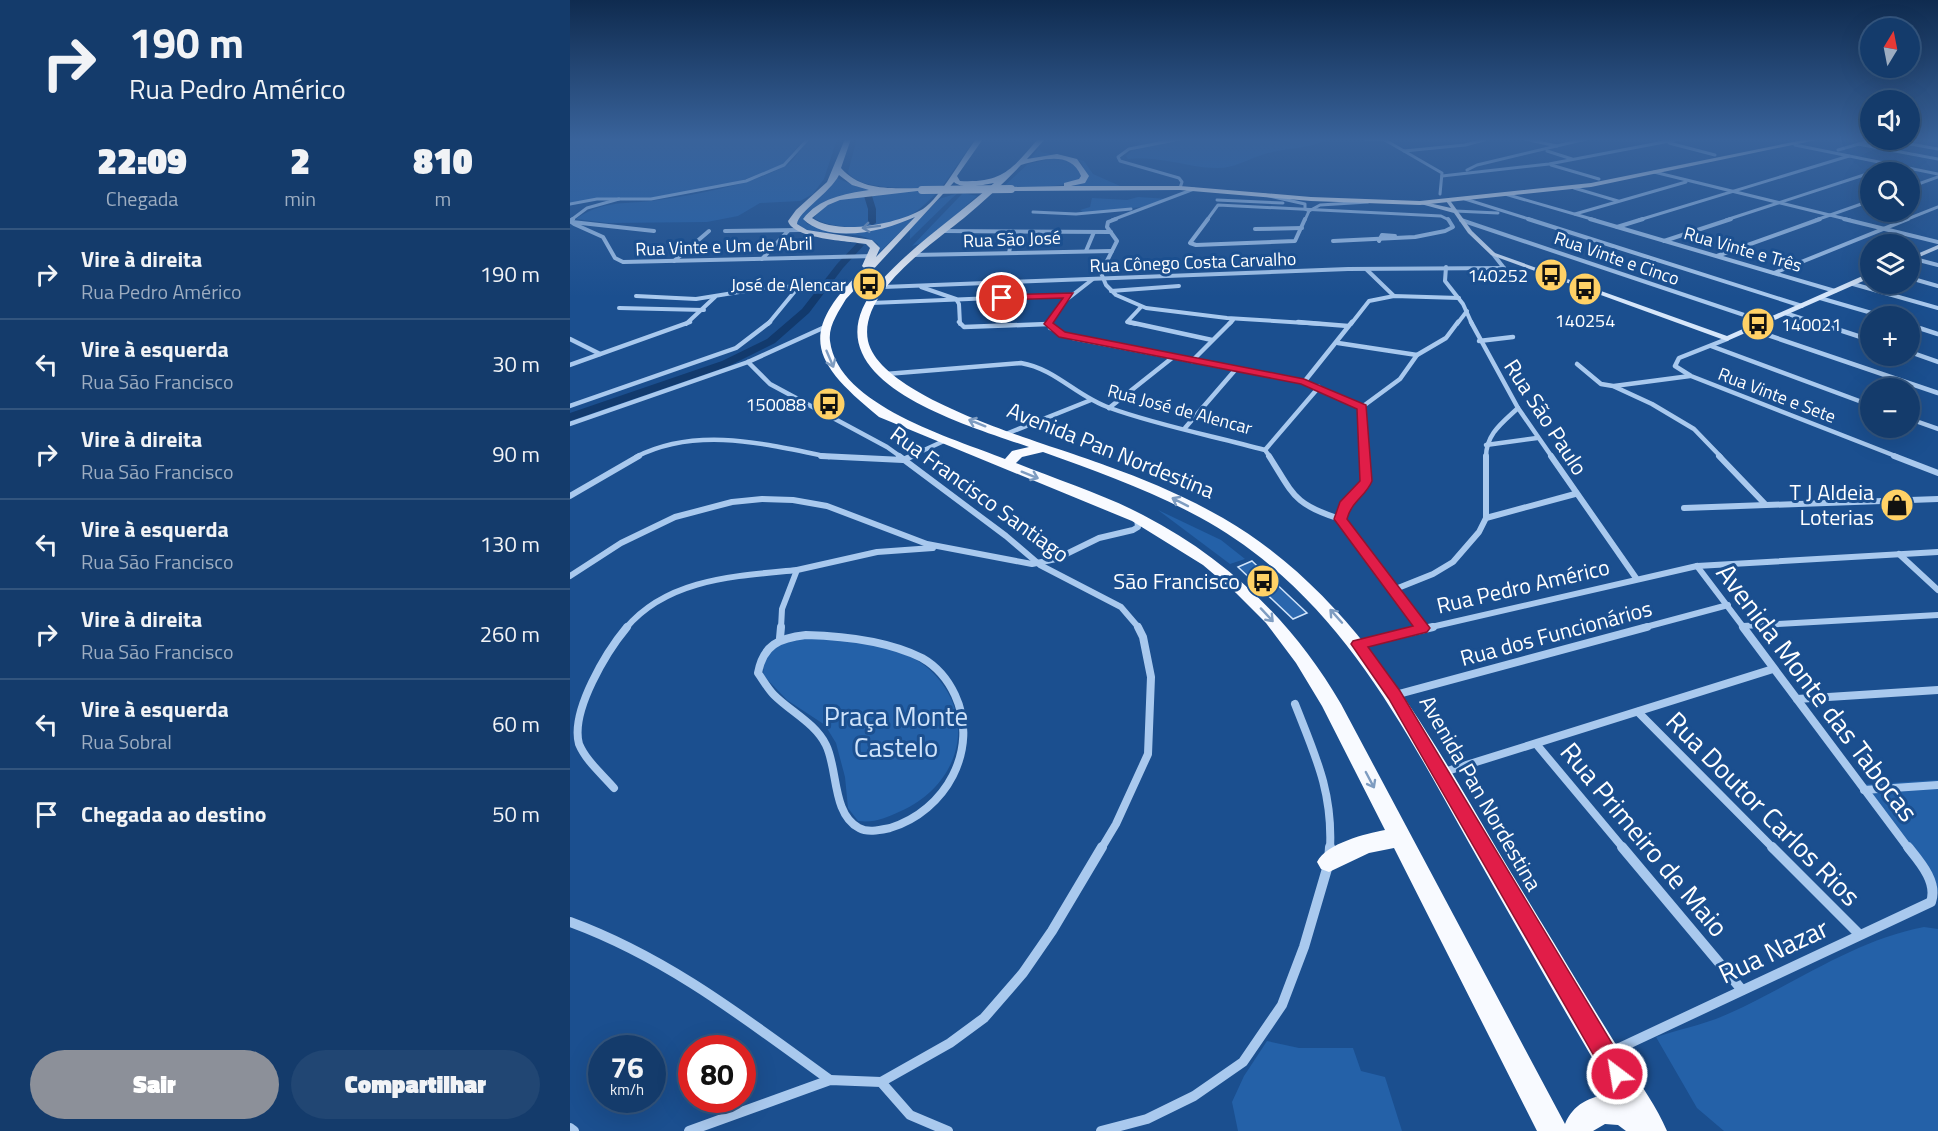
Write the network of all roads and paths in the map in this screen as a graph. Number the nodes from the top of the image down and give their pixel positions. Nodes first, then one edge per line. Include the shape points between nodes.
1 (692, 192) edge
2 (824, 192) edge
3 (888, 192) edge
4 (941, 192) edge
5 (988, 192) edge
6 (1040, 192) edge
7 (1180, 192) edge
8 (1208, 192) edge
9 (1466, 192) edge
10 (1476, 192) edge
11 (1531, 192) edge
12 (1587, 192) edge
13 (1651, 192) edge
14 (1734, 192) joint
15 (1814, 192) edge
16 (1440, 194) joint
17 (1505, 194) junction
18 (1412, 196) junction
19 (1483, 196) junction
20 (1226, 197) dead end
21 (619, 199) junction
22 (934, 199) junction
23 (980, 199) junction
24 (1264, 199) junction
25 (1465, 199) junction
26 (1217, 200) dead end
27 (1289, 200) junction
28 (1449, 201) junction
29 (1619, 201) junction
30 (1371, 202) junction
31 (1419, 203) junction
32 (1780, 203) junction
33 (570, 204) edge
34 (1860, 205) edge
35 (1143, 207) junction
36 (1263, 207) junction
37 (1938, 207) edge
38 (926, 208) junction
39 (1309, 210) junction
40 (1455, 211) junction
41 (1033, 212) dead end
42 (1505, 213) junction
43 (1574, 214) junction
44 (1831, 215) junction
45 (1461, 220) junction
46 (571, 222) edge
47 (1616, 227) junction
48 (1302, 228) junction
49 (1884, 228) junction
50 (799, 230) junction
51 (1255, 230) dead end
52 (654, 231) dead end
53 (709, 231) dead end
54 (725, 231) dead end
55 (789, 231) junction
56 (943, 231) junction
57 (1013, 232) junction
58 (1094, 232) junction
59 (1111, 232) junction
60 (1333, 241) dead end
61 (1664, 241) junction
62 (1938, 242) edge
63 (909, 243) junction
64 (925, 244) junction
65 (1938, 247) edge
66 (1086, 251) junction
67 (1112, 251) junction
68 (1009, 253) junction
69 (1493, 254) junction
70 (1920, 255) edge
71 (1716, 257) junction
72 (762, 259) junction
73 (674, 261) junction
74 (1920, 261) edge
75 (877, 262) junction
76 (1938, 265) edge
77 (1446, 267) junction
78 (1366, 269) junction
79 (1773, 273) junction
80 (1093, 279) junction
81 (1102, 279) junction
82 (1920, 280) edge
83 (1860, 281) edge
84 (1853, 284) junction
85 (800, 285) junction
86 (1938, 285) edge
87 (850, 286) junction
88 (918, 286) junction
89 (1179, 286) dead end
90 (883, 287) junction
91 (1111, 291) junction
92 (1835, 291) junction
93 (1070, 295) junction
94 (636, 296) dead end
95 (1394, 296) junction
96 (715, 297) junction
97 (1459, 298) junction
98 (1820, 298) junction
99 (956, 299) junction
100 (871, 303) junction
101 (1802, 306) junction
102 (1141, 307) junction
103 (619, 308) dead end
104 (1938, 308) edge
105 (704, 310) junction
106 (1860, 310) edge
107 (1467, 311) junction
108 (1785, 313) junction
109 (1233, 320) junction
110 (1765, 322) junction
111 (1048, 324) junction
112 (1348, 326) junction
113 (825, 327) junction
114 (1920, 328) edge
115 (1750, 329) junction
116 (1938, 334) edge
117 (1513, 337) dead end
118 (1860, 337) edge
119 (570, 339) edge
120 (1727, 339) junction
121 (1212, 340) junction
122 (1479, 341) junction
123 (1338, 343) junction
124 (1711, 346) junction
125 (601, 354) junction
126 (1417, 355) junction
127 (1920, 356) edge
128 (1172, 358) junction
129 (1192, 361) junction
130 (748, 362) junction
131 (1938, 362) edge
132 (1577, 364) dead end
133 (570, 365) edge
134 (1236, 369) junction
135 (882, 374) junction
136 (1691, 376) junction
137 (1304, 382) junction
138 (1613, 386) junction
139 (1319, 387) junction
140 (1938, 393) edge
141 (1091, 400) junction
142 (1860, 401) edge
143 (570, 406) edge
144 (1362, 407) junction
145 (1109, 408) junction
146 (1518, 408) junction
147 (1920, 423) edge
148 (570, 424) edge
149 (1185, 428) junction
150 (1938, 429) edge
151 (1006, 434) junction
152 (1537, 438) junction
153 (946, 440) junction
154 (1486, 445) junction
155 (1043, 448) junction
156 (1265, 450) junction
157 (981, 454) junction
158 (903, 460) junction
159 (1006, 465) junction
160 (1938, 473) edge
161 (1575, 494) junction
162 (570, 496) edge
163 (1938, 499) edge
164 (1929, 500) junction
165 (1765, 504) junction
166 (1938, 507) edge
167 (1684, 508) dead end
168 (1137, 518) junction
169 (1486, 518) junction
170 (1340, 519) junction
171 (938, 548) junction
172 (1938, 552) edge
173 (1899, 554) junction
174 (1040, 565) junction
175 (1697, 566) junction
176 (797, 570) junction
177 (570, 576) edge
178 (1636, 578) junction
179 (1393, 590) junction
180 (1938, 590) edge
181 (1728, 605) junction
182 (1938, 615) edge
183 (1743, 626) junction
184 (1422, 628) junction
185 (780, 638) junction
186 (1359, 644) junction
187 (1773, 669) junction
188 (1938, 690) edge
189 (1395, 695) junction
190 (1797, 699) junction
191 (1295, 704) dead end
192 (1638, 712) junction
193 (1537, 745) junction
194 (1440, 773) junction
195 (1938, 785) edge
196 (614, 788) dead end
197 (1864, 789) junction
198 (1400, 837) junction
199 (1329, 862) junction
200 (1926, 872) joint
201 (570, 922) edge
202 (1859, 934) junction
203 (1742, 990) junction
204 (1605, 1054) junction
205 (830, 1080) junction
206 (881, 1082) junction
207 (570, 1128) edge
208 (574, 1131) edge
209 (689, 1131) edge
210 (948, 1131) edge
211 (1101, 1131) edge
212 (1553, 1131) edge
213 (1576, 1131) edge
214 (1651, 1131) edge

1 - 21 street via 651,200
2 - 50 highway via 793,218 793,225
38 -> 3 highway via 893,224 865,228 829,228 807,219 824,204 846,196
4 - 22 highway
5 - 23 highway, Avenida Pan Nordestina
6 - 23 highway
7 - 35 street
8 - 24 highway
9 - 16 highway
10 - 19 highway
11 - 17 highway
12 - 29 street
13 - 29 street
14 - 32 street
14 - 47 street
15 - 32 street
16 - 18 highway
17 - 19 highway
17 - 43 street, Rua Vinte e Três
18 - 27 highway
18 - 31 highway via 1406,200
19 - 25 highway
20 - 24 street
21 - 33 street
21 - 46 street via 587,208
22 - 23 highway via 956,193
22 - 38 highway
23 - 56 highway, Avenida Pan Nordestina
24 - 26 street
24 - 27 highway
24 - 36 street
24 - 39 street via 1305,204
25 - 28 highway
25 - 42 street
27 - 30 highway
28 - 31 highway
28 - 40 main road
29 - 43 street
30 - 31 highway
30 - 39 street via 1320,205
31 - 40 main road
32 - 44 street
32 - 61 street
34 - 44 street
35 - 41 street via 1076,214
35 - 59 street via 1111,219 1107,226
36 - 39 street
36 - 48 street via 1215,206 1190,243 1295,241
37 - 49 street
38 - 63 highway
39 - 48 street
39 - 60 street via 1441,216 1453,227 1409,237 1382,235 1378,241
40 - 42 street
40 - 45 main road
42 - 101 street
43 - 47 street, Rua Vinte e Três
44 - 49 street
44 - 71 street
45 - 69 main road
45 - 110 street, Rua Vinte e Cinco
46 - 52 street
46 - 73 street, Rua Vinte e Um de Abril via 604,238 618,261
47 - 61 street, Rua Vinte e Três
48 - 51 street
49 - 62 street
49 - 79 street
50 - 55 street
50 - 75 highway via 869,242 875,248
53 - 73 street
54 - 55 street
55 - 72 street
56 - 57 street
56 - 64 highway, Avenida Pan Nordestina
57 - 58 street
57 - 68 street
58 - 59 street
58 - 66 street
59 - 67 street via 1117,241
61 - 71 street, Rua Vinte e Três
63 - 64 highway, Avenida Pan Nordestina
63 - 68 street, Rua São José
63 - 75 highway, Avenida Pan Nordestina
63 - 90 highway, Avenida Pan Nordestina
64 - 75 highway
65 - 70 main road
66 - 67 street, Rua São José
66 - 68 street, Rua São José
67 - 81 street
69 - 77 street, Rua Cônego Costa Carvalho via 1504,268
69 - 120 main road
71 - 79 street, Rua Vinte e Três
72 - 73 street, Rua Vinte e Um de Abril
72 - 75 street, Rua Vinte e Um de Abril via 851,256
74 - 76 street
75 - 87 highway, Avenida Pan Nordestina
77 - 78 street, Rua Cônego Costa Carvalho
77 - 97 street, Rua São Paulo via 1445,281
78 - 81 street, Rua Cônego Costa Carvalho
78 - 95 street
79 - 92 street, Rua Vinte e Três
80 - 81 street, Rua Cônego Costa Carvalho
80 - 88 street, Rua Cônego Costa Carvalho
80 - 93 street
81 - 91 street
82 - 86 street
83 - 84 main road
84 - 92 main road
84 - 104 street
85 - 87 street
85 - 96 street via 753,288
85 - 143 street via 772,321 736,348
87 - 113 highway, Avenida Pan Nordestina via 833,307
88 - 90 street, Rua Cônego Costa Carvalho
88 - 99 street
89 - 91 street
90 - 100 highway, Avenida Pan Nordestina
91 - 102 street
92 - 98 main road
93 - 99 street
93 - 111 street
94 - 96 street
95 - 97 street
95 - 112 street via 1369,302
96 - 105 street
97 - 107 street, Rua São Paulo
98 - 101 main road
98 - 106 street
99 - 100 street
99 - 111 street via 959,323 964,327
100 - 135 highway, Avenida Pan Nordestina via 862,337 869,357
101 - 108 main road
102 - 109 street
102 - 121 street via 1127,322
103 - 105 street
105 - 125 street via 666,334
107 - 122 street, Rua São Paulo
107 - 126 street via 1446,338
108 - 110 main road
108 - 118 street
109 - 112 street
109 - 121 street
110 - 115 main road
111 - 128 street via 1073,338
112 - 123 street
113 - 130 street
113 -> 153 highway via 828,356 842,382 856,396 884,414
114 - 116 street
115 - 120 main road
115 - 140 street
117 - 122 street
119 - 125 street
120 - 124 street
121 - 129 street
122 - 146 street, Rua São Paulo
123 - 126 street
123 - 137 street
124 - 136 street, Rua Vinte e Sete via 1679,358 1675,366
124 - 142 street
125 - 133 street
126 - 144 street via 1400,379
127 - 131 street
128 - 129 street
128 - 145 street
129 - 134 street
130 - 148 street
130 - 158 street, Rua Francisco Santiago via 770,384 874,439
132 - 138 street via 1601,384
134 - 137 street
134 - 149 street
135 - 141 street, Rua José de Alencar via 1032,364
151 -> 135 highway, Avenida Pan Nordestina via 928,402
136 - 138 street
136 - 160 street, Rua Vinte e Sete
137 - 139 street
138 - 165 street via 1678,417 1694,429
139 - 144 street
139 - 156 street
141 - 145 street, Rua José de Alencar
141 - 151 street
144 - 170 street via 1366,481 1364,488 1344,505
145 - 149 street, Rua José de Alencar
146 - 152 street, Rua São Paulo
146 - 154 street via 1494,430
147 - 150 street
149 - 156 street, Rua José de Alencar
151 - 155 highway, Avenida Pan Nordestina
151 - 157 highway via 1001,447
152 - 154 street
152 - 161 street, Rua São Paulo
153 - 157 highway
153 - 158 street
154 - 169 street
155 - 159 highway via 1017,454
186 -> 155 highway, Avenida Pan Nordestina via 1300,581 1231,529 1168,496
156 - 170 street, Rua José de Alencar via 1298,501 1311,510
157 - 159 highway
158 - 162 street via 833,458 746,440 698,440 646,453
158 - 174 street, Rua Francisco Santiago
159 -> 168 highway
161 - 169 street
161 - 178 street, Rua São Paulo
163 - 164 street
164 - 165 street
164 - 166 street
165 - 167 street
168 - 174 street via 1138,527 1132,531 1104,536
168 -> 198 highway via 1209,562 1272,619 1331,704
169 - 179 street via 1467,550 1453,562
170 - 179 street
171 - 174 street
171 - 176 street via 877,552
171 - 177 street via 827,505 792,500 732,502 670,517 638,532
172 - 173 street, Rua Pedro Américo
173 - 175 street, Rua Pedro Américo
173 - 180 street
174 - 206 street, Rua Francisco Santiago via 1104,596 1136,623 1143,636 1151,677 1148,754 1116,824 1023,973 984,1018 950,1043
175 - 178 street, Rua Pedro Américo
175 - 181 street, Avenida Monte das Tabocas
176 - 185 street via 782,609
176 - 196 street via 722,578 683,589 640,614 610,647 582,694 575,722 576,740
178 - 184 street, Rua Pedro Américo
179 - 184 street
181 - 183 street, Avenida Monte das Tabocas
181 - 189 street, Rua dos Funcionários
182 - 183 street
183 - 187 street, Avenida Monte das Tabocas
184 - 186 street, Rua Pedro Américo
185 - 185 street via 760,659 758,673 772,693 813,728 826,745 848,819 859,828 875,831 914,819 931,808 961,760 964,742 965,716 955,691 942,675 915,656 854,638
186 - 189 highway, Avenida Pan Nordestina
187 - 190 street, Avenida Monte das Tabocas
187 - 192 street
188 - 190 street
189 - 194 highway, Avenida Pan Nordestina
190 - 197 street, Avenida Monte das Tabocas
191 - 199 street via 1329,797
192 - 193 street
192 - 202 street, Rua Doutor Carlos Rios
193 - 194 street
193 - 203 street, Rua Primeiro de Maio
194 - 204 highway, Avenida Pan Nordestina
195 - 197 street
197 - 200 street, Avenida Monte das Tabocas
198 - 199 highway via 1354,847
198 - 212 highway
199 - 211 street via 1282,1005 1243,1062 1184,1101 1147,1119
200 - 202 street, Rua Nazar via 1934,884 1931,902
201 - 205 street via 609,934 662,960
202 - 203 street, Rua Nazar
203 - 204 street, Rua Nazar
204 - 214 highway, Avenida Pan Nordestina
205 - 206 street
205 - 209 street
206 - 210 street via 910,1115
207 - 208 street
213 - 214 highway via 1592,1112 1611,1109 1626,1113

